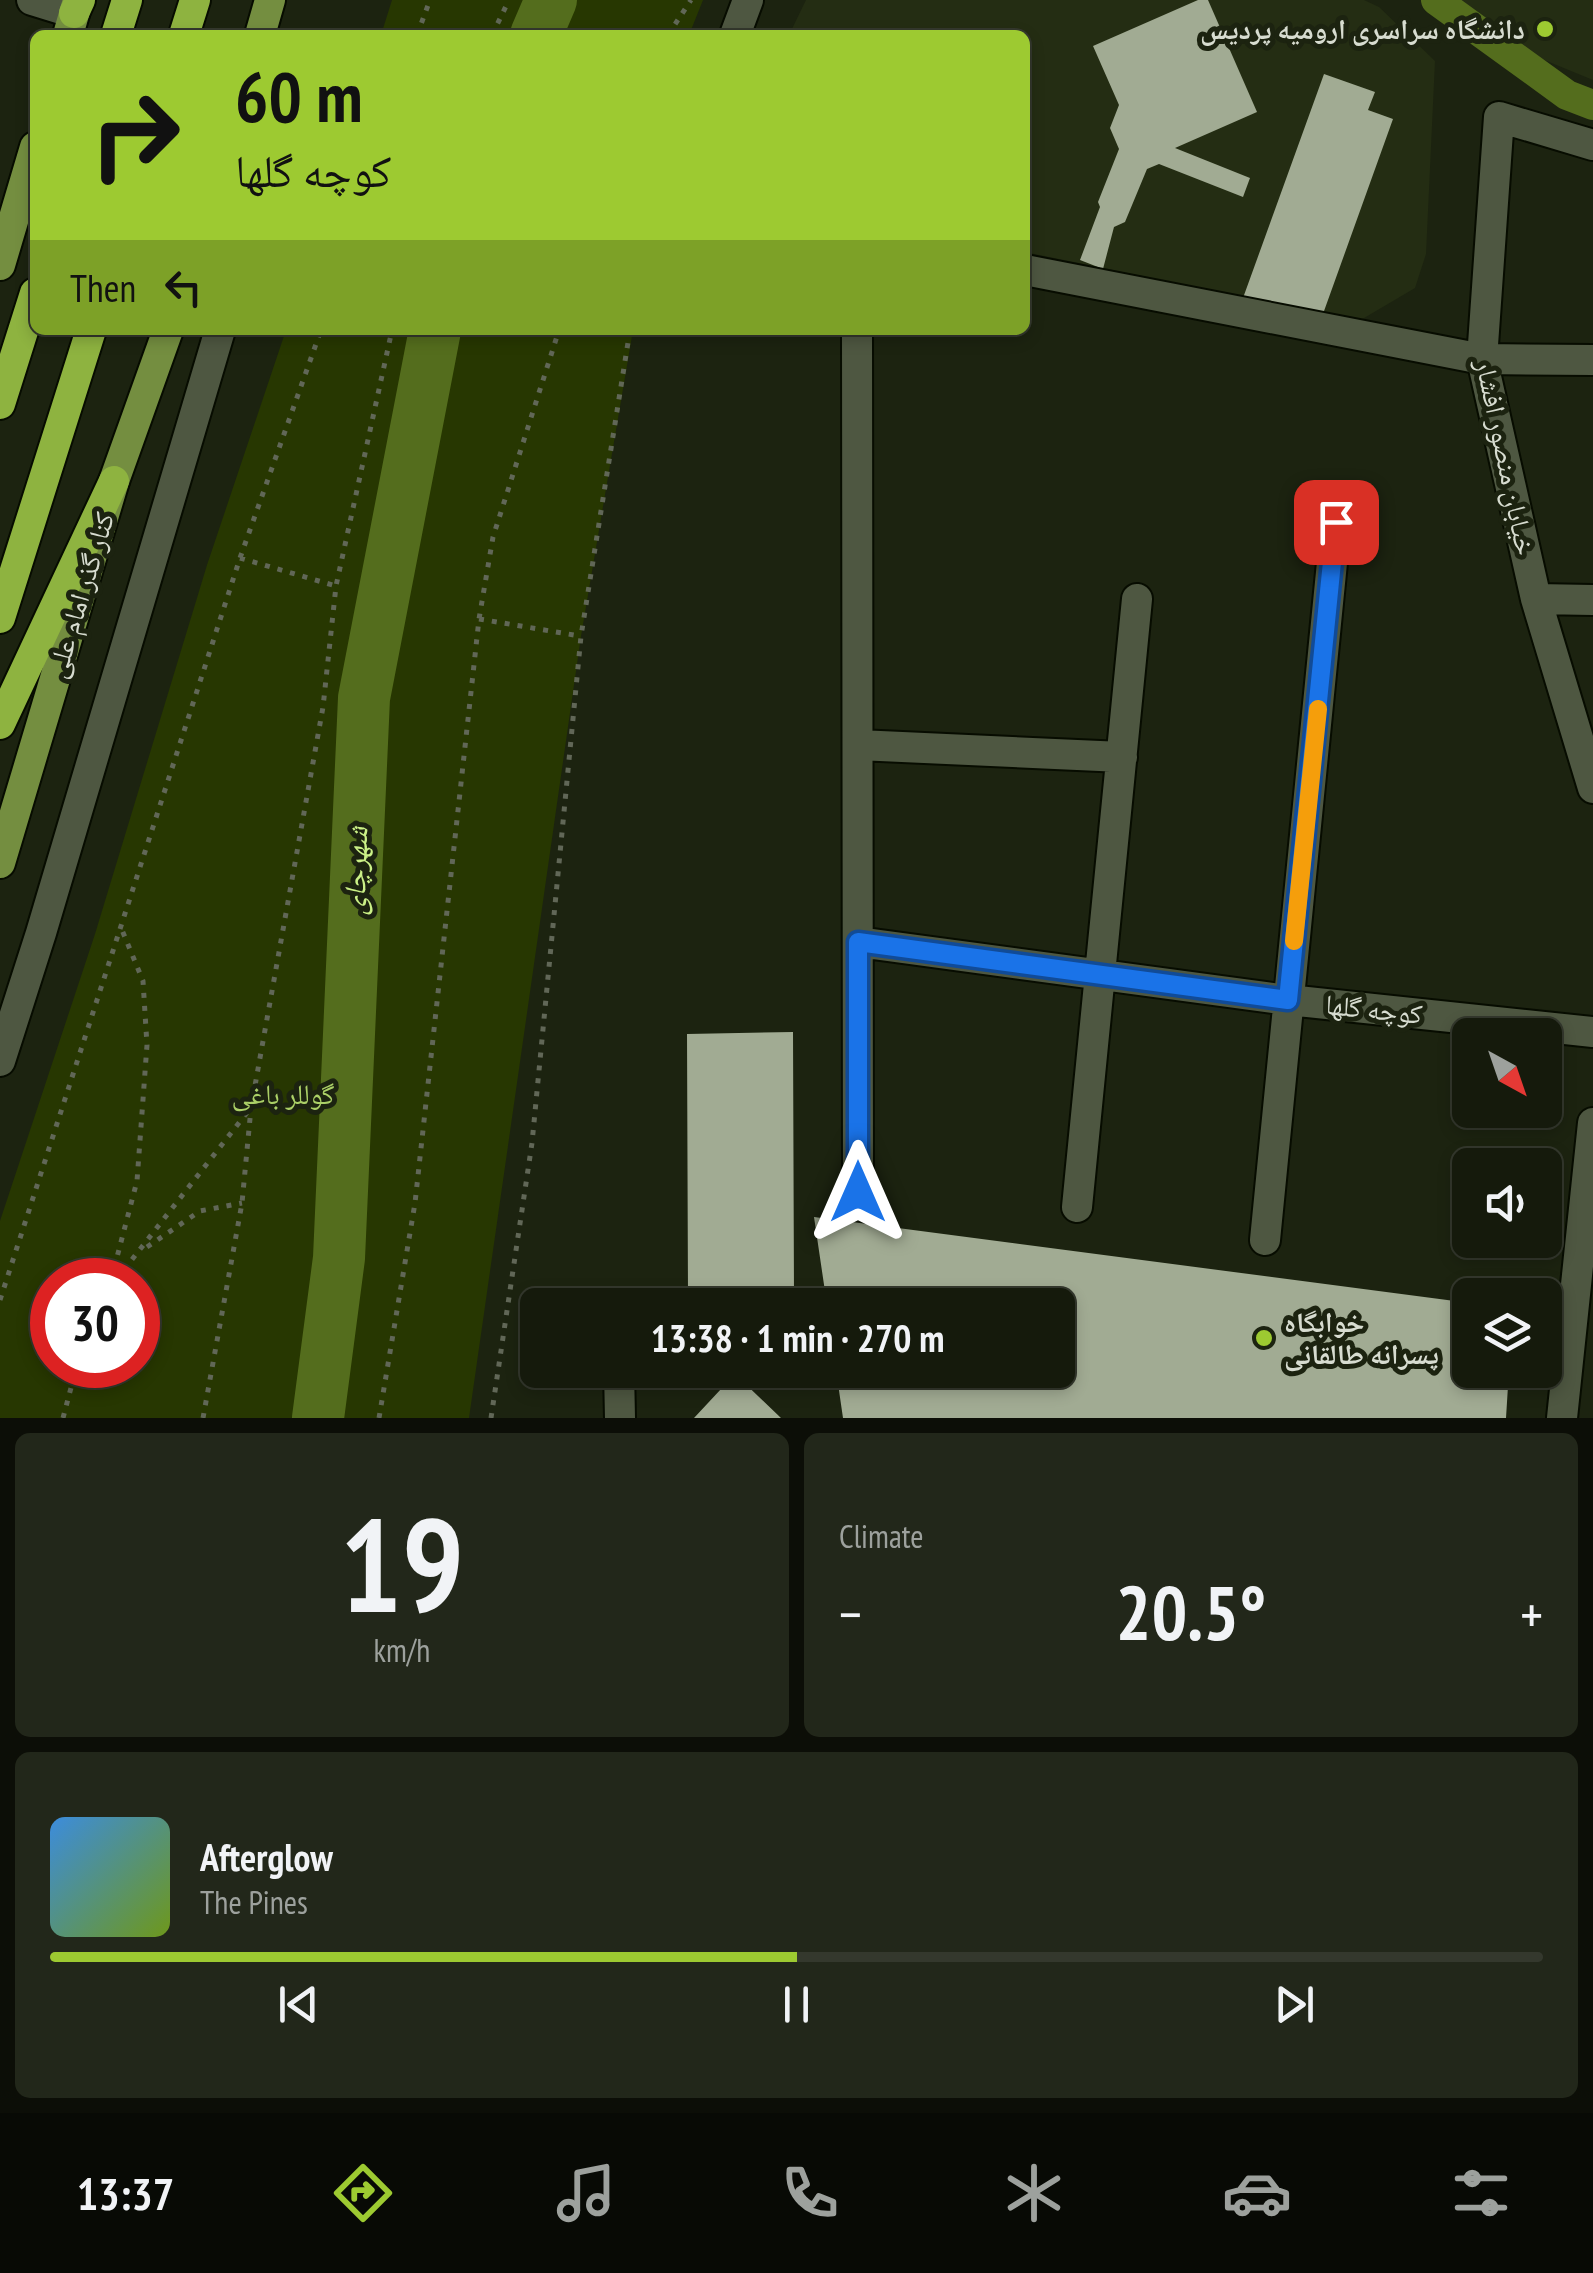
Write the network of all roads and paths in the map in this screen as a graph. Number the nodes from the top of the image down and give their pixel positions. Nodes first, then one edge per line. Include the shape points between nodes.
1 (32, 0) edge
2 (127, 0) edge
3 (195, 0) edge
4 (430, 0) edge
5 (509, 0) edge
6 (691, 0) edge
7 (748, 0) edge
8 (75, 12) edge
9 (118, 30) edge
10 (186, 30) edge
11 (419, 30) edge
12 (494, 30) edge
13 (671, 30) edge
14 (737, 30) edge
15 (1593, 145) edge
16 (30, 164) edge
17 (1, 262) edge
18 (1030, 271) edge
19 (30, 309) edge
20 (88, 335) edge
21 (166, 335) edge
22 (219, 335) edge
23 (319, 335) edge
24 (391, 335) edge
25 (557, 335) edge
26 (629, 335) edge
27 (857, 335) edge
28 (1482, 359) junction
29 (1593, 360) edge
30 (0, 404) edge
31 (114, 481) junction
32 (1336, 522) dead end
33 (240, 558) junction
34 (336, 586) junction
35 (1137, 599) dead end
36 (1536, 599) junction
37 (1593, 600) edge
38 (0, 618) edge
39 (479, 619) junction
40 (581, 636) junction
41 (0, 724) edge
42 (858, 745) junction
43 (1122, 756) junction
44 (1593, 788) edge
45 (0, 862) edge
46 (121, 928) junction
47 (858, 942) junction
48 (1100, 974) junction
49 (1288, 1000) junction
50 (1593, 1032) edge
51 (0, 1060) edge
52 (251, 1108) junction
53 (1593, 1123) edge
54 (858, 1192) dead end
55 (242, 1203) junction
56 (1077, 1207) dead end
57 (1265, 1240) dead end
58 (139, 1252) junction
59 (118, 1258) edge
60 (133, 1258) edge
61 (0, 1300) edge
62 (72, 1388) edge
63 (619, 1388) edge
64 (66, 1417) edge
65 (203, 1418) edge
66 (379, 1418) edge
67 (491, 1418) edge
68 (620, 1418) edge
69 (1562, 1418) edge

1 - 8 street
2 - 9 highway
3 - 10 highway
4 - 11 path
5 - 12 path
6 - 13 path
7 - 14 street
15 - 28 street, خیابان منصور افشار via 1499,117
16 - 17 main road
18 - 28 street
19 - 30 highway
20 - 38 highway
21 - 31 main road, کنار گذر امام علی
22 - 51 street
23 - 33 path
24 - 34 path
25 - 39 path via 493,537
26 - 40 path
27 - 42 street
28 - 29 street
28 - 36 street, خیابان منصور افشار
31 - 41 highway
31 - 45 main road, کنار گذر امام علی
32 - 49 street
33 - 34 path
33 - 46 path
34 - 52 path via 324,707
35 - 43 street
36 - 37 street
36 - 44 street, خیابان منصور افشار
39 - 40 path
39 - 66 path via 415,1203
40 - 67 path via 532,1143
42 - 43 street
42 - 47 street
43 - 48 street
46 - 59 path via 143,981 147,1046 137,1181
46 - 61 path
47 - 48 street, کوچه گلها
47 - 54 street
48 - 49 street, کوچه گلها
48 - 56 street
49 - 50 street, کوچه گلها
49 - 57 street
52 - 55 path
52 - 58 path
53 - 69 street
55 - 58 path via 200,1211
55 - 65 path
58 - 60 path
62 - 64 path
63 - 68 street

